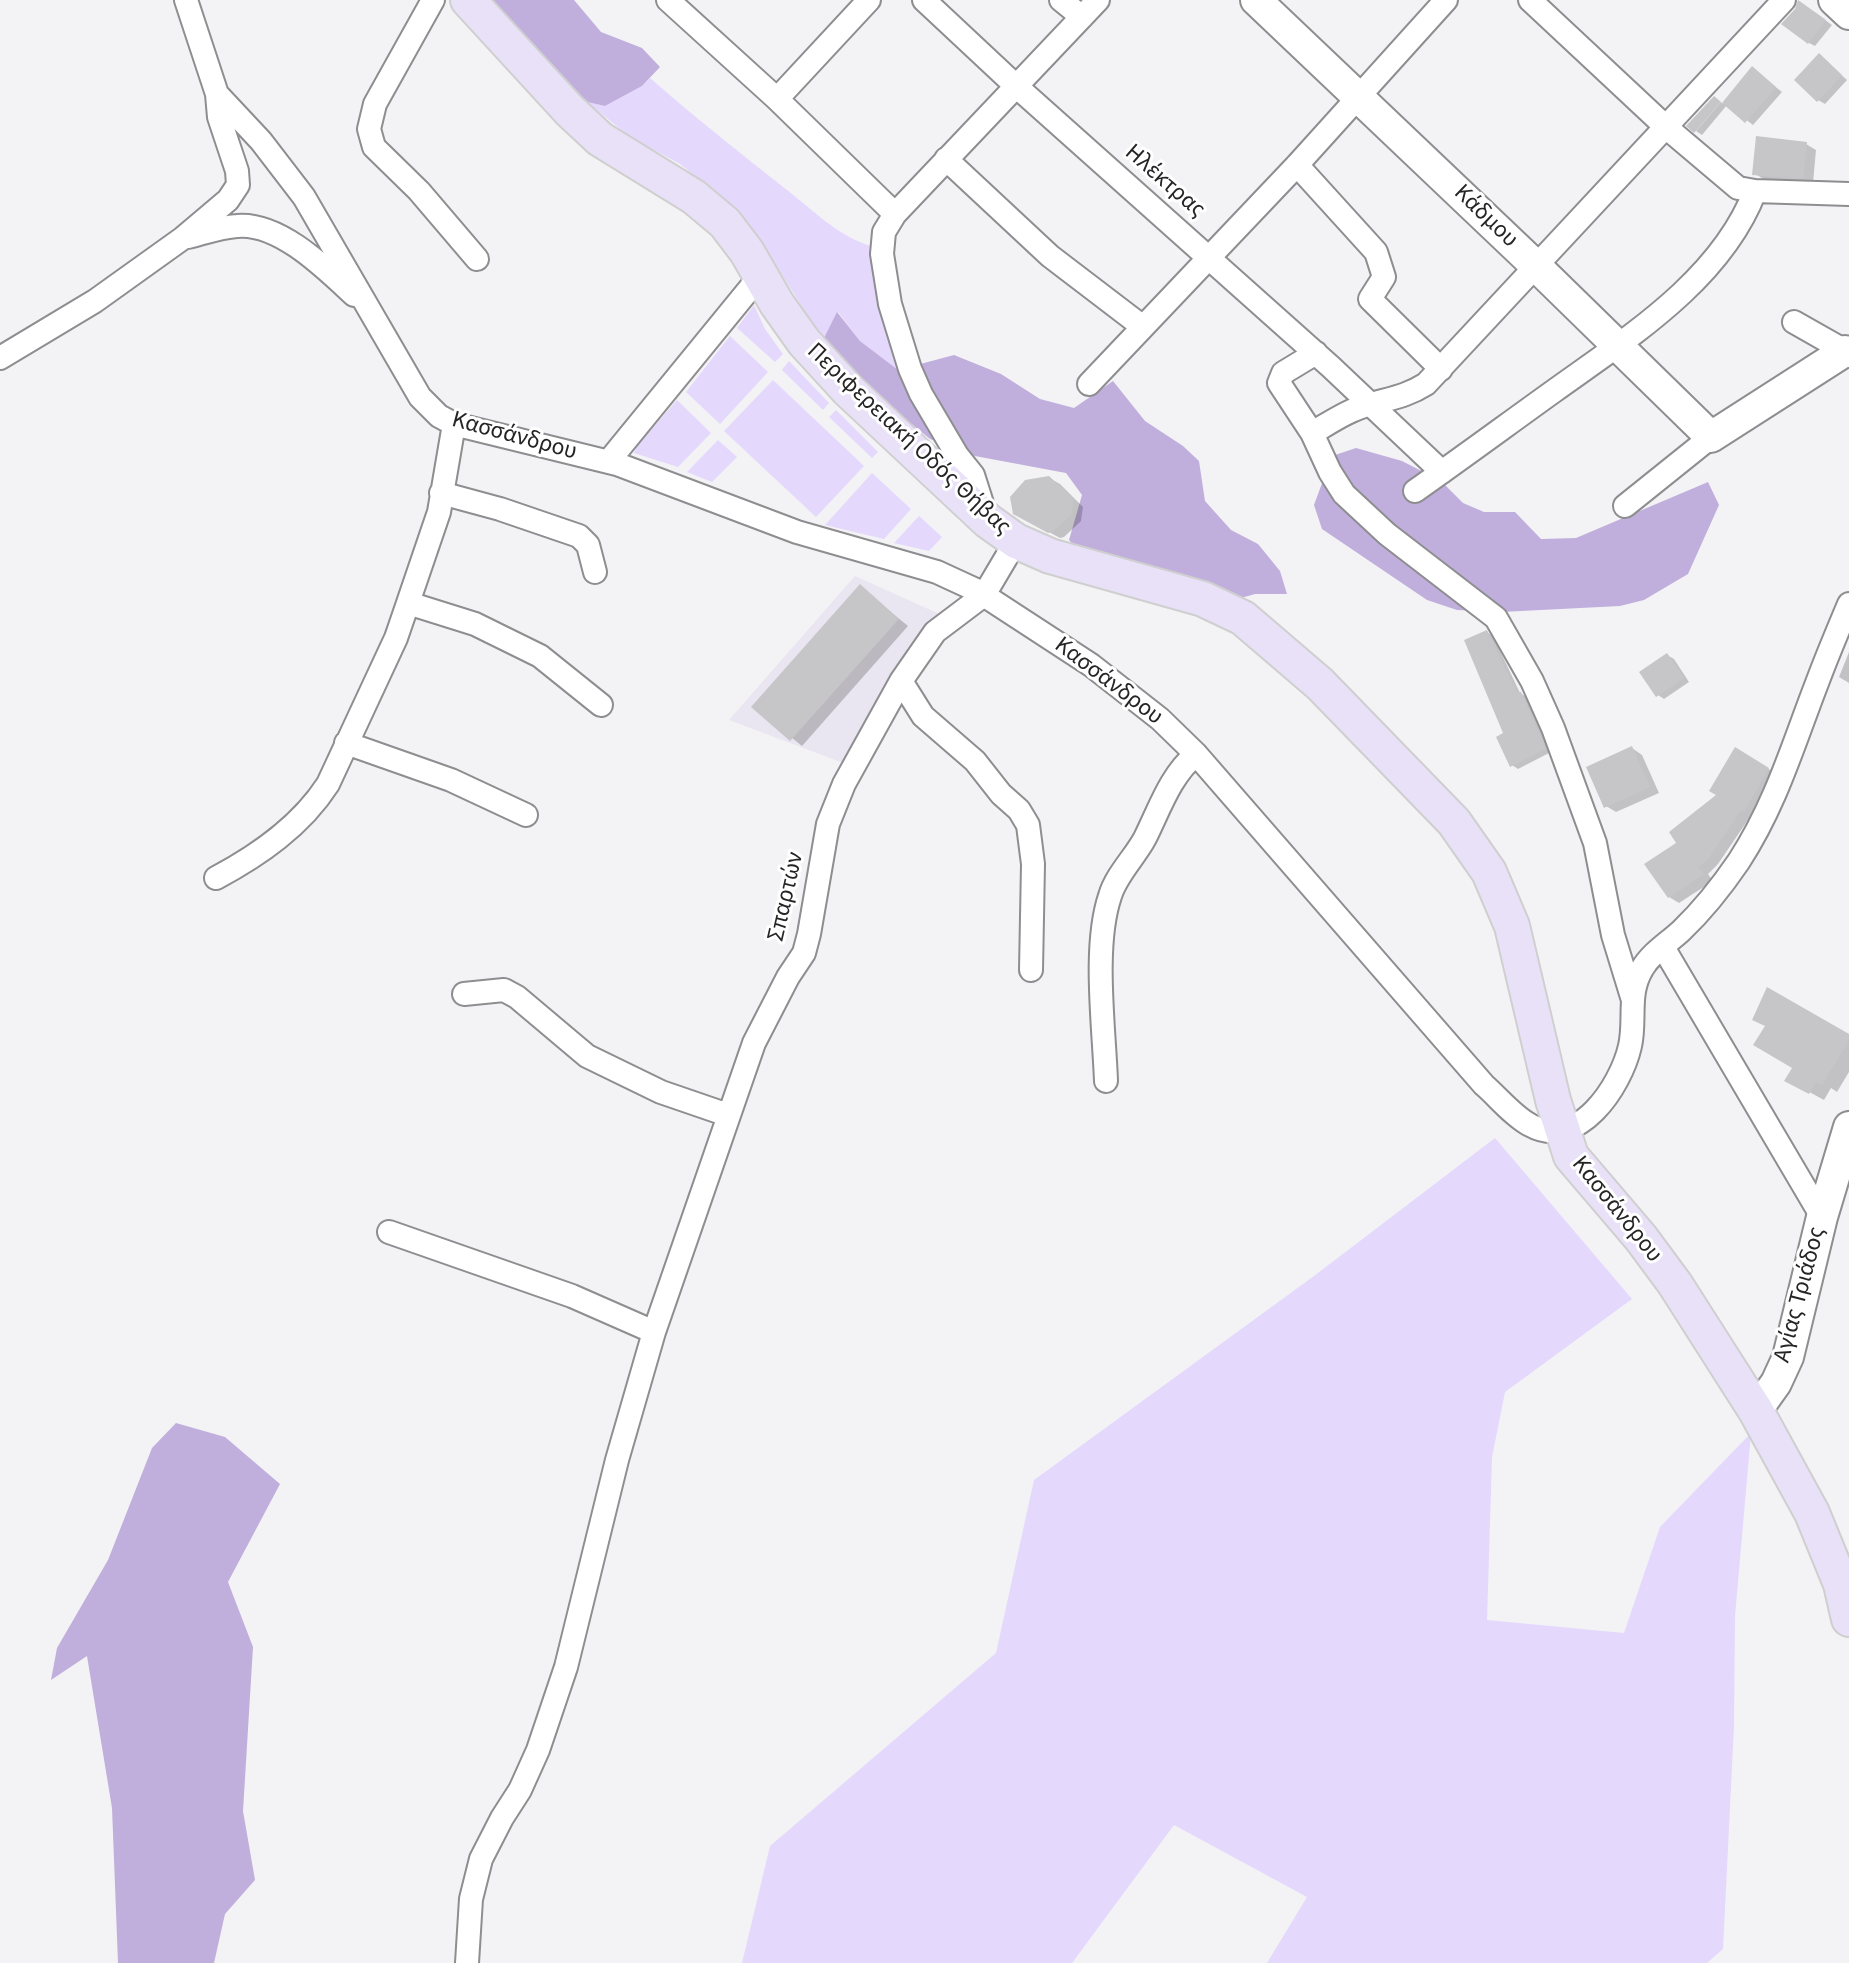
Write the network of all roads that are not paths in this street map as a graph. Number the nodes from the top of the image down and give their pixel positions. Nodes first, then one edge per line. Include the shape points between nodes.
1 (186, 0) edge
2 (433, 0) edge
3 (468, 0) edge
4 (668, 0) edge
5 (869, 0) edge
6 (924, 0) edge
7 (1061, 0) edge
8 (1098, 0) edge
9 (1256, 0) edge
10 (1446, 0) edge
11 (1530, 0) edge
12 (1784, 0) edge
13 (1834, 0) edge
14 (1849, 14) edge
15 (1082, 17) junction
16 (1016, 86) junction
17 (217, 94) junction
18 (1358, 96) junction
19 (777, 99) junction
20 (1667, 128) junction
21 (946, 159) junction
22 (1297, 165) junction
23 (1755, 191) junction
24 (1849, 194) edge
25 (895, 214) junction
26 (183, 238) junction
27 (1210, 257) junction
28 (477, 259) dead end
29 (1536, 266) junction
30 (760, 276) junction
31 (367, 307) junction
32 (1794, 322) dead end
33 (1143, 327) junction
34 (1616, 346) junction
35 (1847, 352) edge
36 (1316, 353) junction
37 (0, 358) edge
38 (1441, 369) junction
39 (1089, 384) dead end
40 (1370, 404) junction
41 (454, 424) junction
42 (1312, 433) junction
43 (1711, 437) junction
44 (608, 462) junction
45 (1442, 472) junction
46 (1415, 491) dead end
47 (441, 493) junction
48 (1625, 506) dead end
49 (988, 521) junction
50 (1016, 541) junction
51 (595, 572) dead end
52 (984, 595) junction
53 (408, 603) junction
54 (1849, 604) edge
55 (901, 681) junction
56 (601, 705) dead end
57 (346, 743) junction
58 (1196, 754) junction
59 (526, 815) dead end
60 (216, 878) dead end
61 (1663, 947) junction
62 (1031, 970) dead end
63 (464, 994) dead end
64 (1632, 997) junction
65 (1106, 1081) dead end
66 (728, 1115) junction
67 (1849, 1127) edge
68 (1545, 1128) junction
69 (1822, 1217) junction
70 (389, 1232) dead end
71 (654, 1332) junction
72 (1756, 1411) junction
73 (1849, 1619) edge
74 (467, 1963) edge

1 - 17 street, Κασσάνδρου
2 - 28 street via 375,104 369,129 374,147 442,215
3 - 30 main road, Περιφερειακή Οδός Θήβας via 600,139 694,197 725,223
4 - 19 street
5 - 19 street
6 - 16 street, Ηλέκτρας
7 - 15 street
8 - 15 street
9 - 18 main road, Κάδμου
10 - 18 street
11 - 20 street
12 - 20 street
13 - 14 main road
15 - 16 street
16 - 21 street
16 - 27 street, Ηλέκτρας
17 - 26 street via 238,185
17 - 31 street, Κασσάνδρου via 304,197
18 - 22 street
18 - 29 main road, Κάδμου
19 - 25 street
20 - 23 street via 1738,188
20 - 29 street
21 - 25 street
21 - 33 street via 1050,256
22 - 27 street
22 - 38 street via 1376,252 1384,277 1370,299
23 - 24 street
23 - 34 street via 1745,218 1717,255
25 - 49 street via 884,232 882,254 890,304 921,394 973,475
26 - 31 street via 239,226 262,228 320,265
26 - 37 street via 95,301
27 - 33 street
27 - 36 street, Ηλέκτρας
29 - 34 main road, Κάδμου
29 - 38 street
30 - 44 street
30 - 49 main road, Περιφερειακή Οδός Θήβας via 804,342 848,390
31 - 41 street, Κασσάνδρου via 420,397
32 - 35 street
33 - 39 street
34 - 43 main road, Κάδμου
34 - 45 street
35 - 43 main road
36 - 40 street, Ηλέκτρας
36 - 42 street via 1279,378
38 - 40 street via 1411,394
40 - 42 street
40 - 45 street, Ηλέκτρας
41 - 44 street, Κασσάνδρου
41 - 47 street
42 - 64 street via 1353,504 1496,618 1532,681 1595,843
43 - 48 street
44 - 52 street, Κασσάνδρου via 797,532 937,572
45 - 46 street
47 - 51 street via 579,536 588,545
47 - 53 street
49 - 50 main road, Περιφερειακή Οδός Θήβας
50 - 52 street
50 - 68 main road, Περιφερειακή Οδός Θήβας via 1082,567 1203,599 1243,618 1320,684 1454,822 1489,872 1512,926
52 - 55 street, Σπαρτών via 935,632
52 - 58 street, Κασσάνδρου via 1091,665
53 - 56 street via 449,614 519,645
53 - 57 street
54 - 61 street via 1762,823 1703,909
55 - 62 street via 923,716 975,761 1028,825 1033,864
55 - 66 street, Σπαρτών via 828,824 804,953 754,1043
57 - 59 street via 451,780
57 - 60 street via 315,804 249,860
58 - 65 street via 1172,781 1144,841 1110,893 1102,958
58 - 68 street, Κασσάνδρου via 1484,1085
61 - 64 street via 1642,968
61 - 69 street
63 - 66 street via 504,990 587,1056 661,1092
64 - 68 street via 1631,1044 1614,1084 1593,1113
66 - 71 street, Σπαρτών
67 - 69 main road, Αγίας Τριάδος
68 - 72 main road, Κασσάνδρου via 1641,1238
69 - 72 main road, Αγίας Τριάδος via 1788,1357
70 - 71 street via 572,1296
71 - 74 street, Σπαρτών via 566,1667 532,1763 481,1859 471,1899
72 - 73 main road, Κασσάνδρου via 1812,1513

